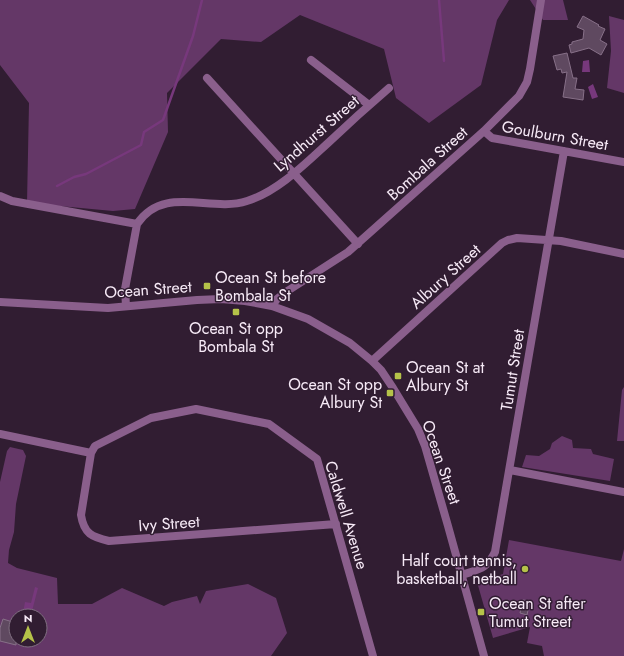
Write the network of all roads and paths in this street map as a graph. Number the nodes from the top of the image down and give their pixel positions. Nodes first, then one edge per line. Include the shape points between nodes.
1 (541, 0) edge
2 (311, 60) dead end
3 (207, 78) dead end
4 (389, 88) dead end
5 (369, 105) junction
6 (484, 131) junction
7 (564, 151) junction
8 (624, 162) edge
9 (294, 174) junction
10 (0, 196) edge
11 (138, 224) junction
12 (548, 240) junction
13 (358, 244) junction
14 (624, 254) edge
15 (0, 302) edge
16 (126, 306) junction
17 (272, 306) junction
18 (372, 361) junction
19 (0, 434) edge
20 (91, 452) junction
21 (510, 470) junction
22 (624, 492) edge
23 (336, 524) junction
24 (462, 575) junction
25 (373, 656) edge
26 (484, 656) edge

1 - 6 street, Bombala Street via 527,82 519,96
2 - 5 street
3 - 9 street
4 - 5 street, Lyndhurst Street
5 - 9 street, Lyndhurst Street
6 - 7 street, Goulburn Street via 492,138
6 - 13 street, Bombala Street
7 - 8 street, Goulburn Street
7 - 12 street, Tumut Street
9 - 11 street, Lyndhurst Street via 257,198 246,202 161,204 151,209
9 - 13 street
10 - 11 street via 12,201
11 - 16 street, Lyndhurst Street via 125,289
12 - 14 street, Albury Street
12 - 18 street, Albury Street via 517,238 502,243
12 - 21 street, Tumut Street
13 - 17 street, Bombala Street via 289,290
15 - 16 street, Ocean Street via 88,307
16 - 17 street, Ocean Street via 221,299
17 - 18 street, Ocean Street via 327,329
18 - 24 street, Ocean Street via 393,388 418,429
19 - 20 street
20 - 23 street, Caldwell Avenue via 95,446 151,418 196,409 269,424 317,459
20 - 23 street, Ivy Street via 81,515 83,525 95,538 109,541
21 - 22 street
21 - 24 street, Tumut Street via 495,552 490,562 482,569
23 - 25 street, Caldwell Avenue
24 - 26 street, Ocean Street

